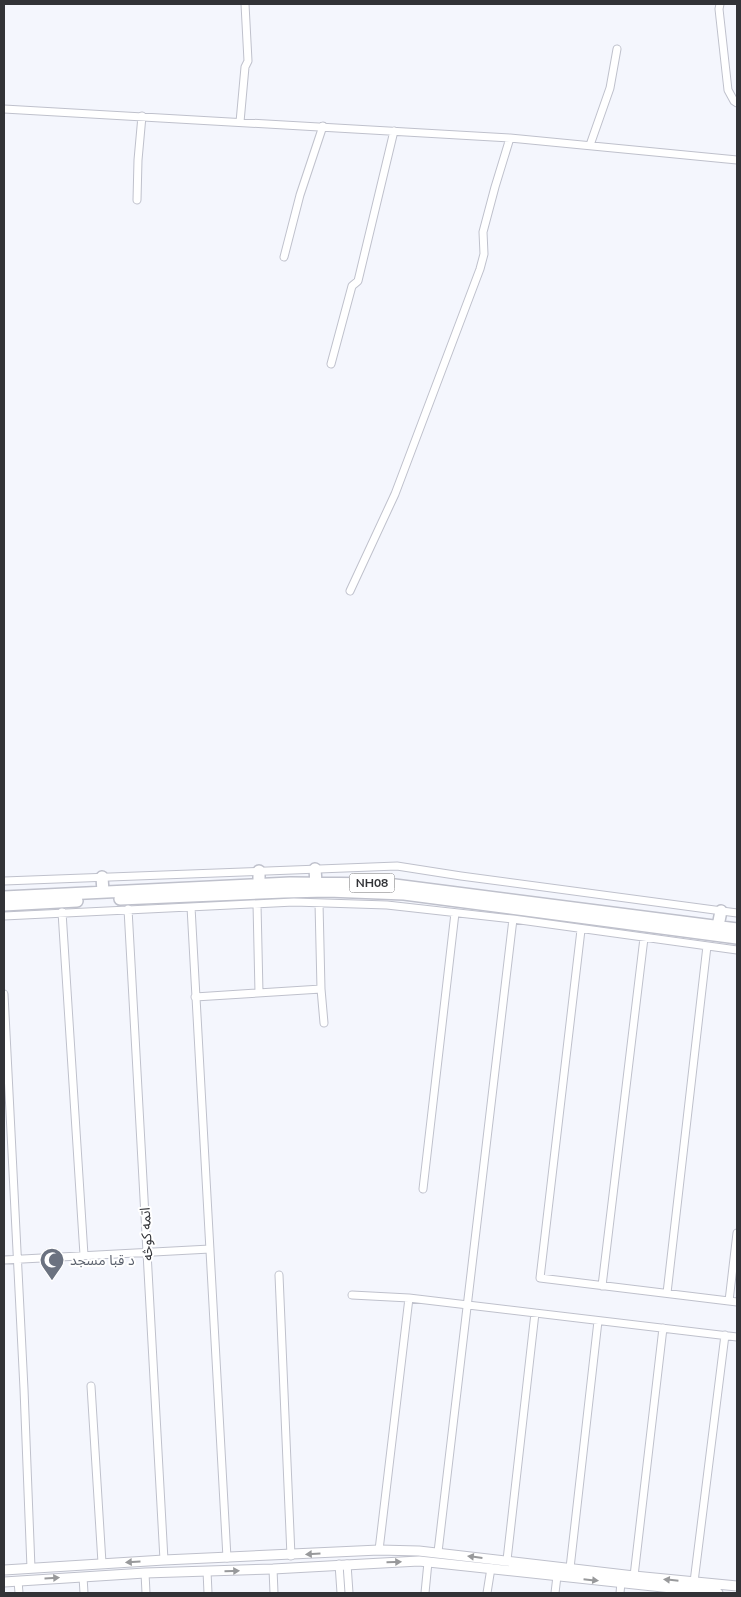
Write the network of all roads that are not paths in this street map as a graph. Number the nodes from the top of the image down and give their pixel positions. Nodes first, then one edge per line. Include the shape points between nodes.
1 (245, 4) edge
2 (720, 4) edge
3 (617, 49) dead end
4 (737, 103) edge
5 (4, 109) edge
6 (142, 116) junction
7 (240, 122) junction
8 (323, 126) junction
9 (394, 131) junction
10 (510, 138) junction
11 (590, 145) junction
12 (737, 160) edge
13 (137, 200) dead end
14 (284, 257) dead end
15 (331, 364) dead end
16 (350, 591) dead end
17 (314, 869) junction
18 (259, 871) junction
19 (102, 877) junction
20 (4, 881) edge
21 (316, 882) junction
22 (259, 884) junction
23 (103, 892) junction
24 (4, 897) edge
25 (319, 903) junction
26 (257, 904) junction
27 (4, 905) edge
28 (191, 907) junction
29 (128, 909) junction
30 (720, 911) junction
31 (62, 912) junction
32 (455, 913) junction
33 (737, 913) edge
34 (4, 916) edge
35 (513, 919) junction
36 (718, 926) junction
37 (737, 929) edge
38 (581, 930) junction
39 (644, 938) junction
40 (737, 938) edge
41 (707, 946) junction
42 (737, 950) edge
43 (321, 989) junction
44 (259, 993) junction
45 (4, 994) edge
46 (195, 997) junction
47 (324, 1023) dead end
48 (423, 1189) dead end
49 (737, 1233) edge
50 (210, 1249) junction
51 (148, 1252) junction
52 (84, 1255) junction
53 (17, 1259) junction
54 (4, 1260) edge
55 (279, 1275) dead end
56 (602, 1286) junction
57 (667, 1293) junction
58 (352, 1295) dead end
59 (409, 1298) junction
60 (729, 1301) junction
61 (737, 1302) edge
62 (467, 1305) junction
63 (535, 1313) junction
64 (598, 1321) junction
65 (663, 1328) junction
66 (724, 1335) junction
67 (737, 1337) edge
68 (91, 1386) dead end
69 (379, 1550) junction
70 (419, 1551) junction
71 (438, 1552) junction
72 (291, 1556) junction
73 (227, 1558) junction
74 (164, 1560) junction
75 (506, 1560) junction
76 (423, 1561) junction
77 (102, 1563) junction
78 (343, 1564) junction
79 (31, 1568) junction
80 (491, 1568) junction
81 (570, 1568) junction
82 (273, 1569) junction
83 (4, 1570) edge
84 (207, 1571) junction
85 (145, 1573) junction
86 (557, 1576) junction
87 (634, 1576) junction
88 (83, 1577) junction
89 (18, 1581) junction
90 (4, 1582) edge
91 (694, 1582) junction
92 (621, 1583) junction
93 (737, 1586) edge
94 (19, 1593) edge
95 (84, 1593) edge
96 (146, 1593) edge
97 (208, 1593) edge
98 (274, 1593) edge
99 (340, 1593) edge
100 (349, 1593) edge
101 (424, 1593) edge
102 (487, 1593) edge
103 (555, 1593) edge
104 (620, 1593) edge
105 (718, 1593) edge

1 - 7 street via 248,61
2 - 4 street via 728,90
3 - 11 street via 610,88
5 - 6 street
6 - 7 street
6 - 13 street
7 - 8 street
8 - 9 street
8 - 14 street
9 - 10 street
9 - 15 street via 358,281 352,286
10 - 11 street
10 - 16 street via 483,232 484,254 480,269 395,494
11 - 12 street
17 - 18 street
17 - 21 highway
17 - 30 street via 397,866
18 - 19 street
18 - 22 highway
19 - 20 street
19 - 23 highway
21 - 22 highway, NH08
21 - 36 highway, NH08 via 408,885
22 - 23 highway, NH08
23 - 24 highway, NH08
25 - 26 street
25 - 32 street via 387,905
25 - 43 street
26 - 28 street
26 - 44 street
27 - 40 highway, NH08 via 284,892 378,893
28 - 29 street
28 - 46 street
29 - 31 street
29 - 51 street, اتمه کوڅه
30 - 33 street
30 - 36 highway
31 - 34 street
31 - 52 street
32 - 35 street
32 - 48 street
35 - 38 street
35 - 62 street
36 - 37 highway, NH08
38 - 39 street
38 - 56 street via 540,1278
39 - 41 street
39 - 56 street
41 - 42 street
41 - 57 street
43 - 44 street
43 - 47 street
44 - 46 street
45 - 53 street
46 - 50 street
49 - 60 street
50 - 51 street
50 - 73 street
51 - 52 street
51 - 74 street, اتمه کوڅه
52 - 53 street
53 - 54 street
53 - 79 street
55 - 72 street
56 - 57 street
57 - 60 street
58 - 59 street
59 - 62 street
59 - 69 street
60 - 61 street
62 - 63 street
62 - 71 street
63 - 64 street
63 - 75 street
64 - 65 street
64 - 81 street
65 - 66 street
65 - 87 street
66 - 67 street
66 - 91 street
68 - 77 street
69 - 70 street
69 -> 72 street
70 - 71 street
70 - 76 street
75 -> 71 street
72 - 73 street
73 - 74 street
74 -> 77 street
75 - 81 street
78 -> 76 street
76 - 80 street
76 - 101 street
77 - 79 street
78 - 82 street
78 - 99 street
78 - 100 street
79 - 83 street
80 - 86 street
80 - 102 street
81 - 87 street
84 -> 82 street
82 - 98 street
84 - 85 street
84 - 97 street
85 - 88 street
85 - 96 street
86 -> 92 street
86 - 103 street
91 -> 87 street
89 -> 88 street
88 - 95 street
89 - 90 street
89 - 94 street
91 - 93 street
92 - 104 street
92 - 105 street

